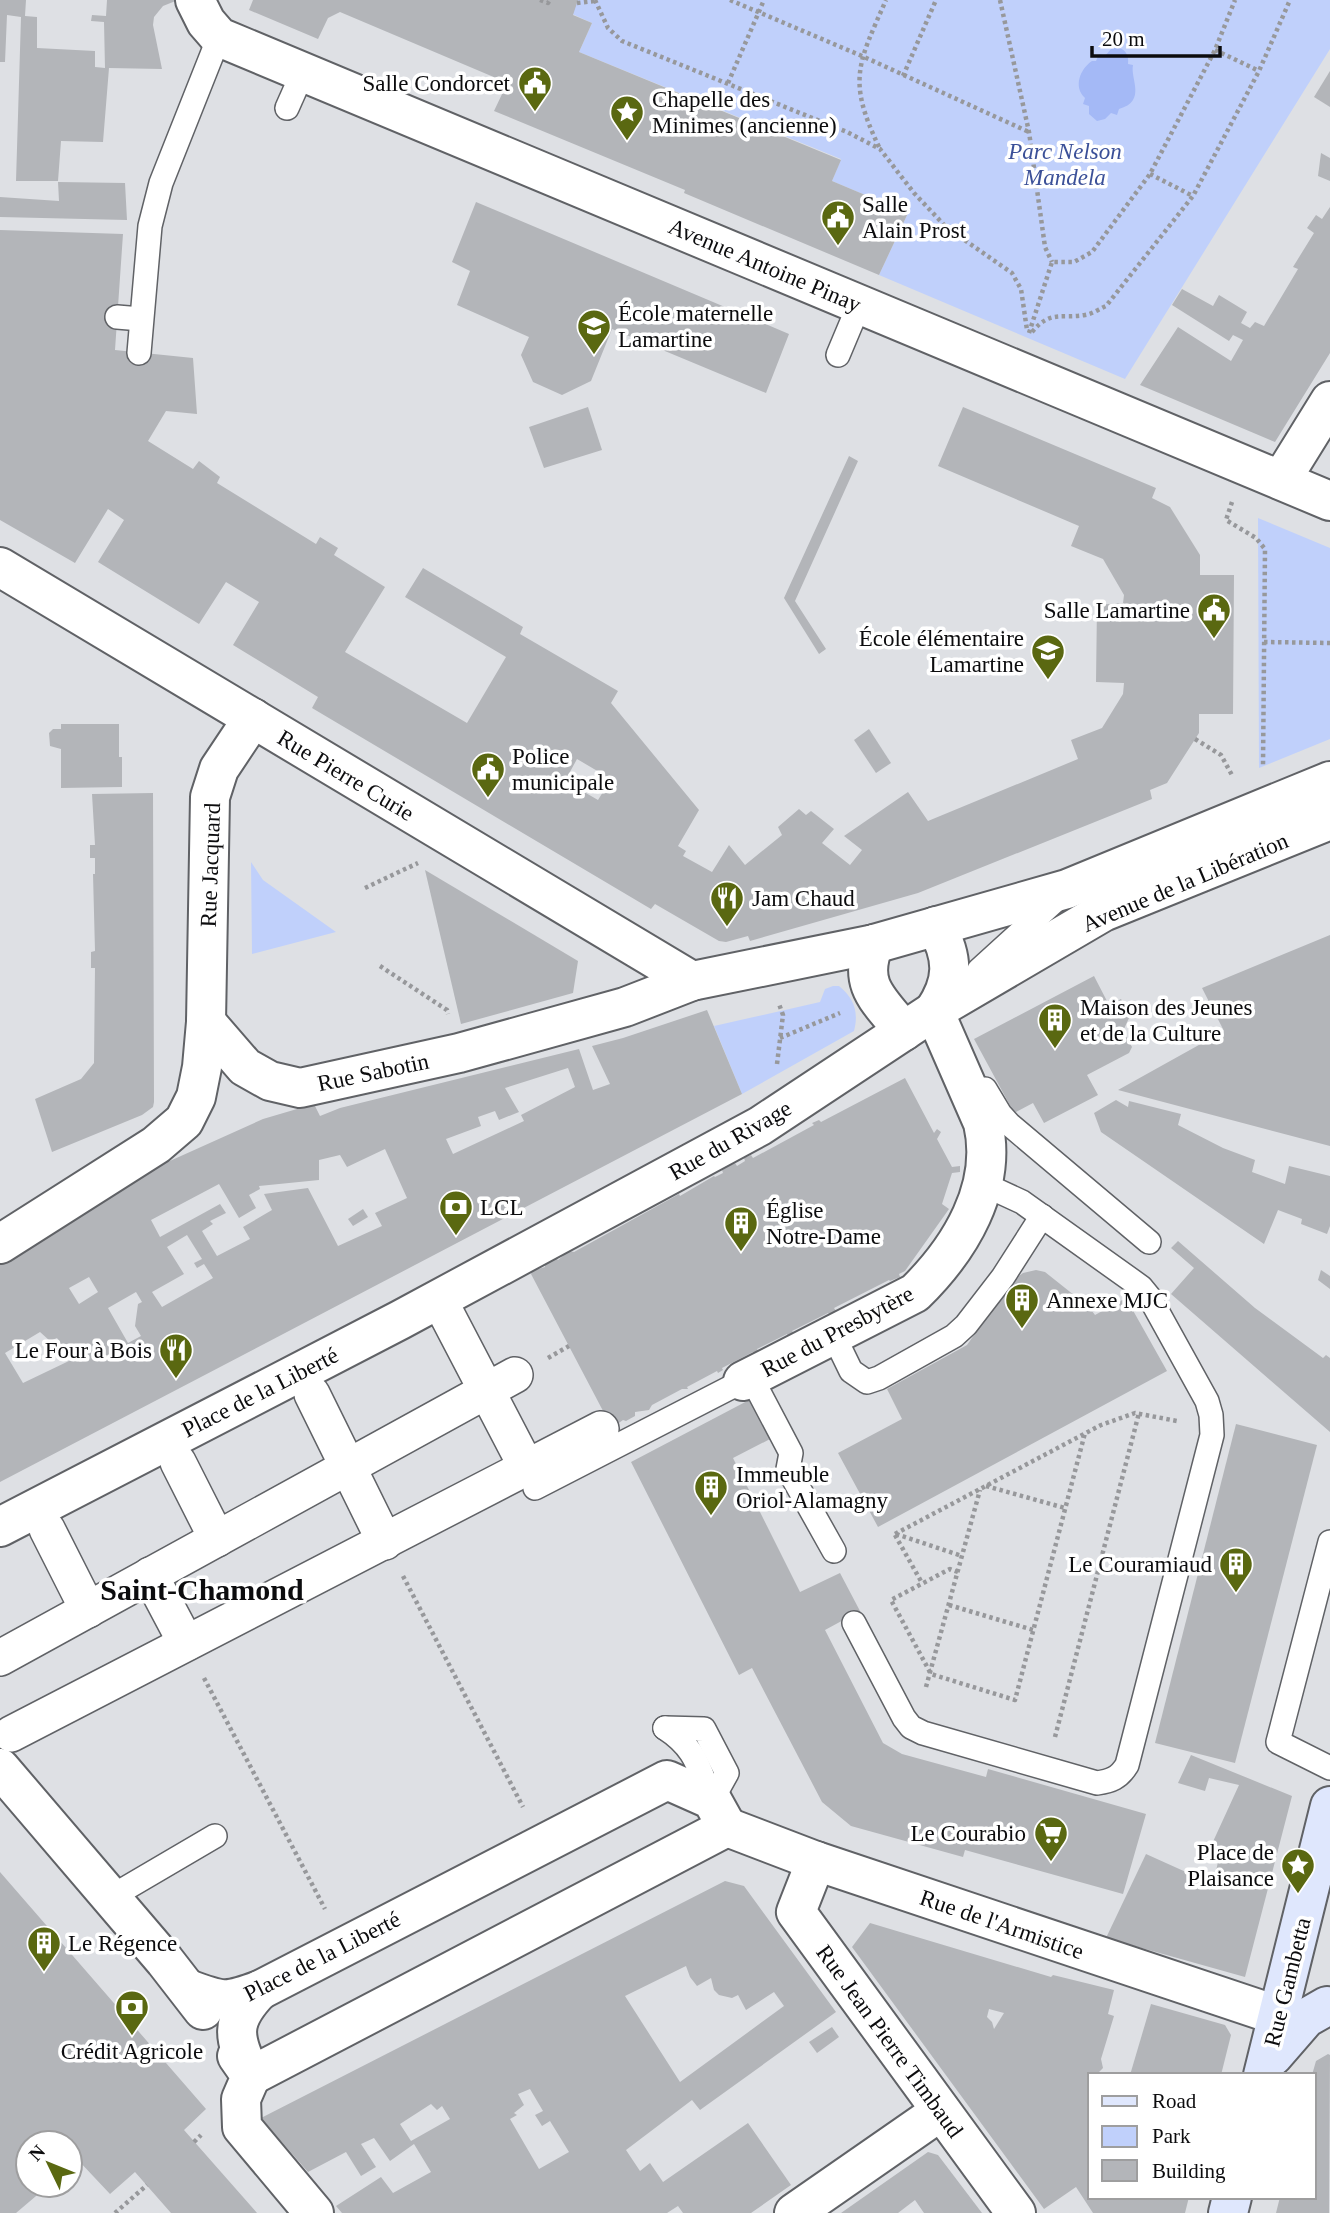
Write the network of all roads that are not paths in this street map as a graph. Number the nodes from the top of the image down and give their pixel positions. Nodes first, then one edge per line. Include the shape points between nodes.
1 (209, 15) edge
2 (303, 72) junction
3 (288, 108) dead end
4 (859, 305) junction
5 (117, 317) dead end
6 (142, 319) junction
7 (139, 352) dead end
8 (838, 355) dead end
9 (1330, 401) edge
10 (1281, 480) junction
11 (1330, 501) edge
12 (0, 568) edge
13 (253, 718) junction
14 (1330, 781) edge
15 (1330, 820) edge
16 (1067, 889) junction
17 (936, 926) junction
18 (874, 944) junction
19 (692, 981) junction
20 (919, 1021) junction
21 (206, 1022) junction
22 (965, 1081) junction
23 (983, 1184) junction
24 (1042, 1216) junction
25 (1149, 1242) dead end
26 (0, 1244) edge
27 (520, 1256) joint
28 (445, 1311) dead end
29 (833, 1334) junction
30 (747, 1379) junction
31 (500, 1383) junction
32 (312, 1394) dead end
33 (601, 1429) dead end
34 (178, 1462) dead end
35 (348, 1467) junction
36 (531, 1478) junction
37 (0, 1527) edge
38 (47, 1529) dead end
39 (217, 1539) junction
40 (385, 1542) junction
41 (1330, 1542) edge
42 (834, 1551) dead end
43 (150, 1575) junction
44 (88, 1610) junction
45 (854, 1623) dead end
46 (186, 1643) junction
47 (0, 1658) edge
48 (665, 1728) dead end
49 (5, 1751) edge
50 (1330, 1768) edge
51 (719, 1813) junction
52 (1328, 1826) edge
53 (215, 1836) dead end
54 (816, 1861) junction
55 (111, 1897) junction
56 (1318, 1907) edge
57 (1292, 1967) junction
58 (188, 1989) junction
59 (260, 1990) junction
60 (1329, 2006) edge
61 (1279, 2016) junction
62 (1265, 2070) edge
63 (251, 2076) junction
64 (941, 2111) junction
65 (314, 2213) edge
66 (794, 2213) edge
67 (1000, 2213) edge
68 (1016, 2213) edge

1 - 2 street, Avenue Antoine Pinay
1 - 6 lane via 150,226
2 - 3 lane
2 - 4 street, Avenue Antoine Pinay
4 - 8 lane
4 - 10 street, Avenue Antoine Pinay
5 - 6 lane
6 - 7 lane
9 - 10 street
10 - 11 street, Avenue Antoine Pinay
12 - 13 street, Rue Pierre Curie
13 - 19 street, Rue Pierre Curie
13 - 21 street, Rue Jacquard via 219,769 210,797
14 - 16 street, Avenue de la Libération
15 - 20 street, Avenue de la Libération via 1103,912
16 - 17 street, Avenue de la Libération
16 - 20 lane, Avenue de la Libération
17 - 18 street, Avenue de la Libération
17 - 20 street via 950,961 949,979 944,996
18 - 19 street, Rue Sabotin
18 - 20 street via 867,960 873,991
19 - 21 street, Rue Sabotin via 590,1018 300,1088 245,1067
20 - 22 street, Rue du Presbytère
20 - 27 street, Rue du Rivage via 760,1126
21 - 26 street via 196,1097 184,1121 156,1145
22 - 23 street, Rue du Presbytère via 988,1142
22 - 25 lane via 976,1080 983,1086 1009,1124
23 - 24 lane
23 - 29 street, Rue du Presbytère via 970,1220 915,1293
24 - 29 lane via 1003,1277 954,1336 867,1382 851,1371
24 - 45 lane via 1141,1287 1212,1415 1212,1430 1127,1765 1110,1782 1097,1783 911,1727
27 - 37 street, Place de la Liberté
28 - 31 street
29 - 30 street, Rue du Presbytère
30 - 36 lane
30 - 42 lane via 791,1453 788,1469
31 - 35 street
31 - 36 street
32 - 35 street
33 - 36 street
34 - 39 street
35 - 39 street
35 - 40 street
36 - 40 street
38 - 44 street
39 - 43 street
40 - 46 street
41 - 50 lane via 1278,1742
43 - 44 street
43 - 46 street
44 - 47 street
46 - 49 street
48 - 51 lane via 704,1729 727,1773
49 - 55 street
51 - 54 street, Rue de l'Armistice
51 - 59 street, Place de la Liberté via 667,1780
51 - 63 street
52 - 56 main road, Rue Gambetta
53 - 55 lane
54 - 61 street, Rue de l'Armistice
54 - 64 street, Rue Jean Pierre Timbaud via 796,1912
55 - 58 street
56 - 57 main road, Rue Gambetta
57 - 60 main road via 1307,1993
57 - 61 main road, Rue Gambetta
58 - 59 street, Place de la Liberté via 232,2000
58 - 63 street
59 - 63 street via 242,2009 238,2029 238,2045
60 - 62 main road via 1306,2018
61 - 62 main road, Rue Gambetta
63 - 65 street via 241,2099 242,2127
64 - 66 street
64 - 67 lane via 944,2138
64 - 68 street, Rue Jean Pierre Timbaud

